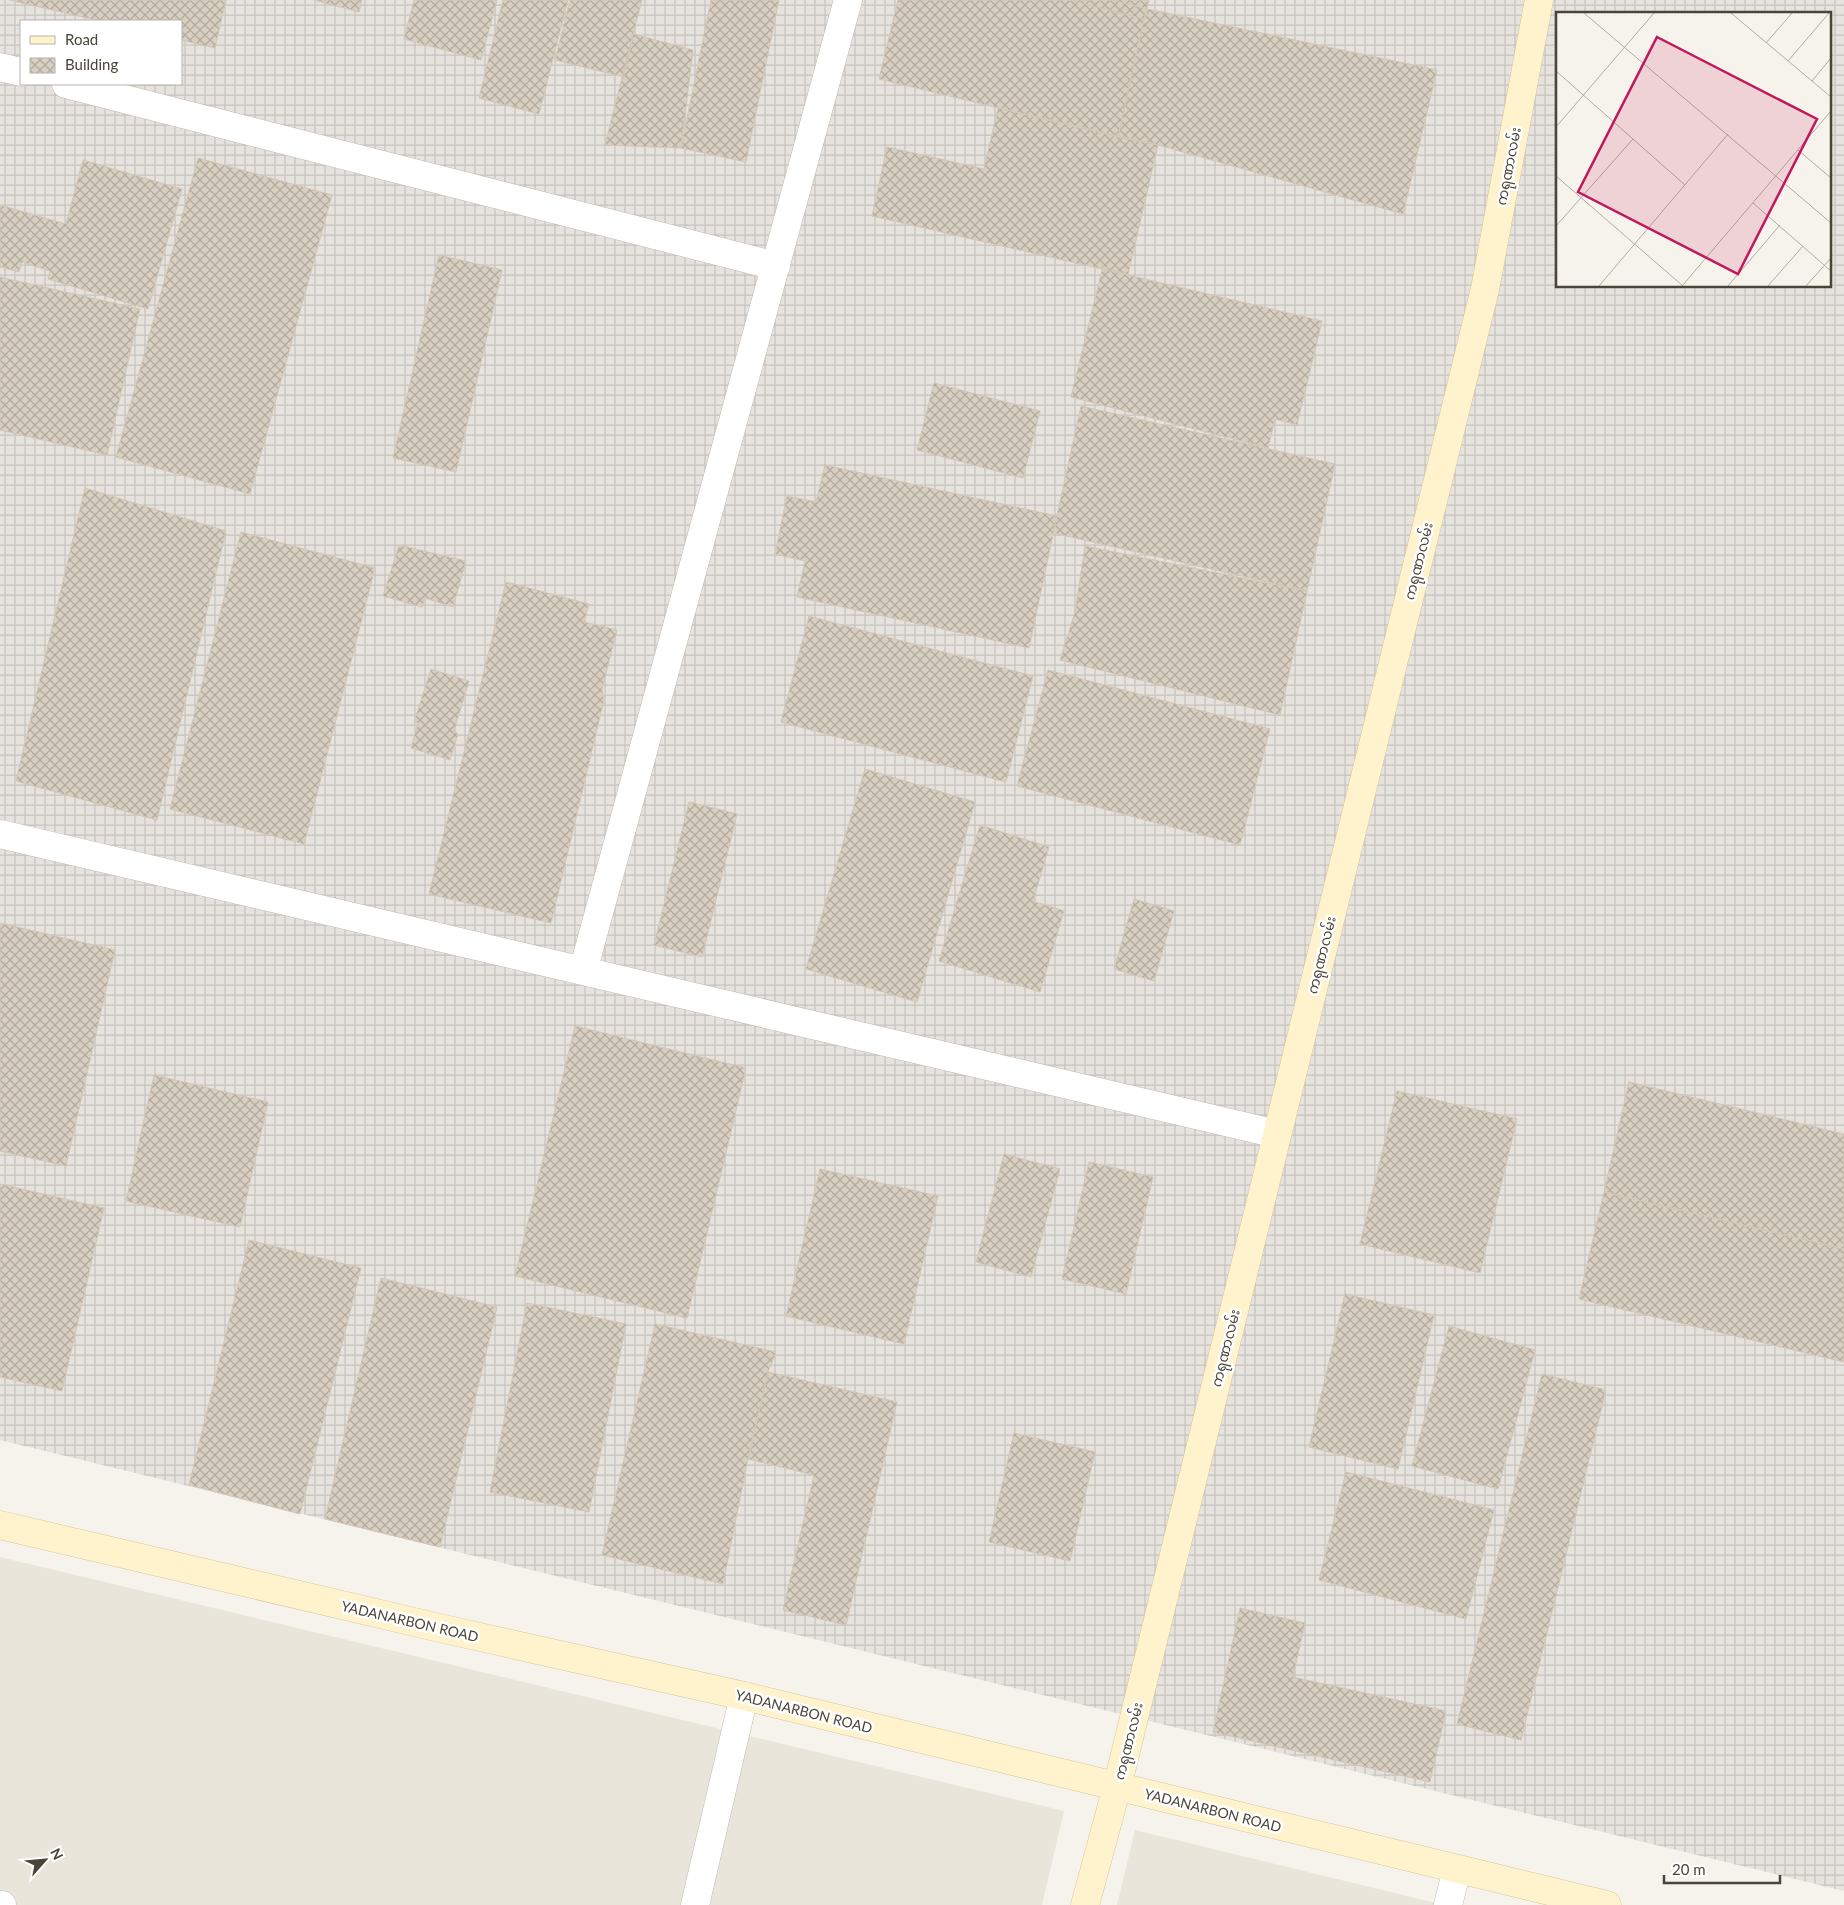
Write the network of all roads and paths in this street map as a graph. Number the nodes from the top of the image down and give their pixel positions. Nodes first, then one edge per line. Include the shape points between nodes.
1 (848, 0) edge
2 (1539, 0) edge
3 (0, 67) edge
4 (20, 72) edge
5 (70, 85) edge
6 (776, 266) junction
7 (0, 834) edge
8 (583, 971) junction
9 (1277, 1134) junction
10 (0, 1525) edge
11 (744, 1696) junction
12 (1116, 1787) junction
13 (1457, 1869) junction
14 (695, 1905) edge
15 (1085, 1905) edge
16 (1448, 1905) edge
17 (1607, 1905) edge

1 - 6 street
2 - 9 street, ကရုဏာလမ်း via 1485,289
3 - 4 street
5 - 6 street
6 - 8 street
7 - 8 street
8 - 9 street
9 - 12 street, ကရုဏာလမ်း
10 - 11 street, YADANARBON ROAD
11 - 12 street, YADANARBON ROAD
11 - 14 street
12 - 13 street, YADANARBON ROAD
12 - 15 street, ကရုဏာလမ်း
13 - 16 street
13 - 17 street, YADANARBON ROAD

